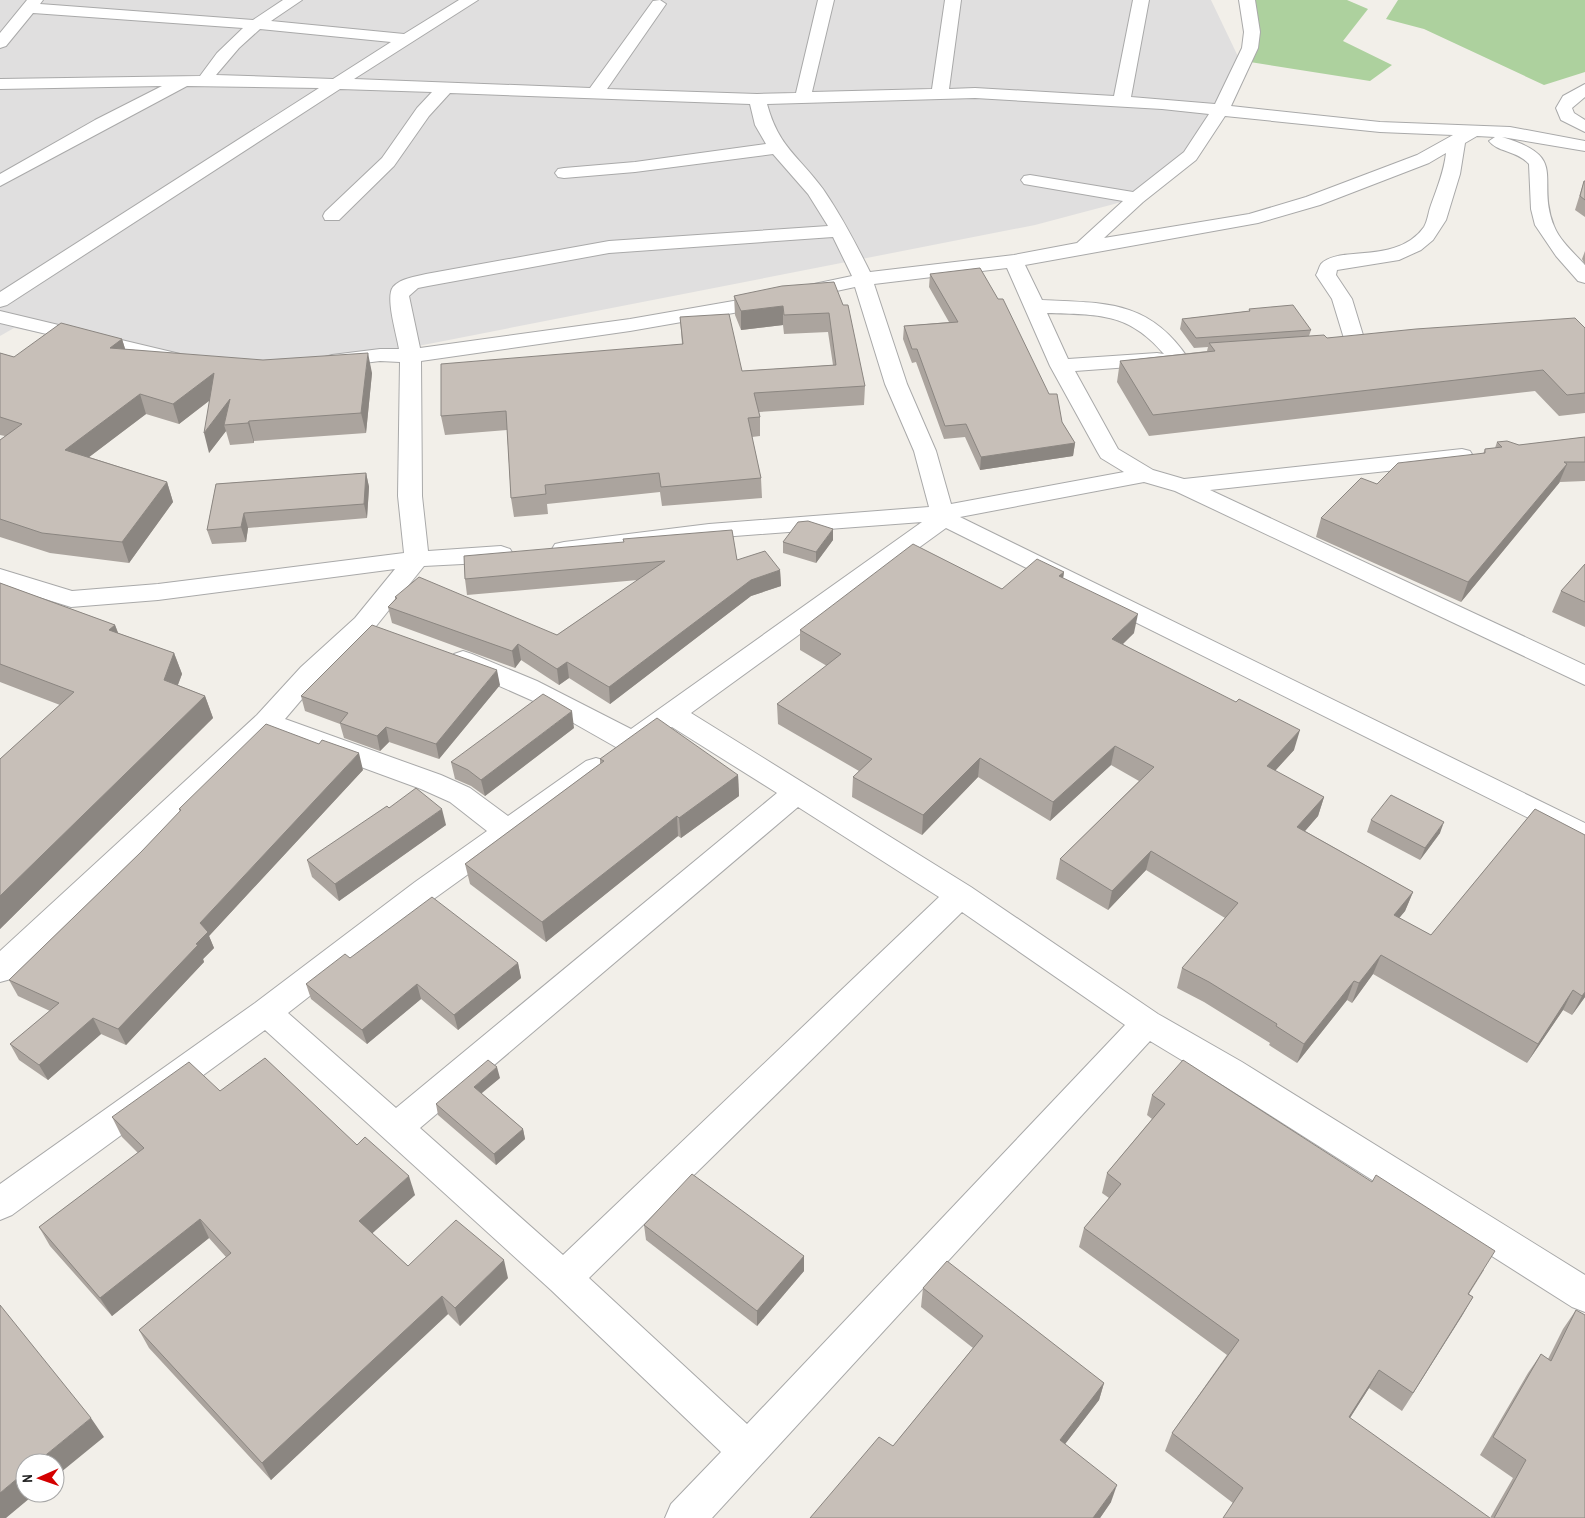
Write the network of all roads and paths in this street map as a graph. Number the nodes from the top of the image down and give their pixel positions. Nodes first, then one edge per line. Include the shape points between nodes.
1 (294, 0) edge
2 (470, 0) edge
3 (826, 0) edge
4 (954, 0) edge
5 (1141, 0) edge
6 (1247, 0) edge
7 (32, 4) edge
8 (658, 4) dead end
9 (258, 24) junction
10 (408, 39) junction
11 (0, 43) edge
12 (185, 80) junction
13 (205, 80) junction
14 (0, 84) edge
15 (334, 85) junction
16 (444, 89) junction
17 (1585, 89) edge
18 (596, 92) junction
19 (940, 92) junction
20 (802, 97) junction
21 (757, 99) junction
22 (1121, 102) junction
23 (1220, 111) junction
24 (1585, 127) edge
25 (1466, 135) junction
26 (1585, 146) edge
27 (777, 148) junction
28 (564, 173) dead end
29 (1030, 180) dead end
30 (0, 181) edge
31 (1137, 198) junction
32 (332, 216) dead end
33 (840, 231) junction
34 (1083, 247) junction
35 (1014, 261) junction
36 (1585, 277) edge
37 (863, 279) junction
38 (0, 301) edge
39 (1035, 306) junction
40 (0, 318) edge
41 (1356, 345) edge
42 (410, 356) junction
43 (189, 361) edge
44 (312, 363) edge
45 (1061, 366) junction
46 (1487, 453) edge
47 (1145, 475) junction
48 (1183, 486) junction
49 (944, 516) junction
50 (417, 559) junction
51 (0, 577) edge
52 (364, 624) junction
53 (392, 634) edge
54 (438, 651) edge
55 (1585, 676) edge
56 (672, 714) junction
57 (267, 722) junction
58 (632, 742) junction
59 (797, 792) junction
60 (508, 831) junction
61 (1585, 835) edge
62 (960, 895) junction
63 (0, 970) edge
64 (266, 1012) junction
65 (1147, 1023) junction
66 (396, 1128) junction
67 (0, 1204) edge
68 (564, 1278) junction
69 (1585, 1295) edge
70 (747, 1450) junction
71 (685, 1518) edge

1 - 9 street
2 - 10 street
3 - 20 street
4 - 19 street
5 - 22 street
6 - 23 street via 1252,32 1250,48
7 - 9 street
7 - 11 street
8 - 18 street
9 - 10 street
9 - 13 street via 229,51
10 - 15 street
12 - 13 street
12 - 14 street
12 - 30 street
13 - 15 street
15 - 16 street
15 - 38 street
16 - 18 street
16 - 32 street via 423,112 388,162
17 - 24 street via 1569,100 1564,108 1567,116
18 - 21 street
19 - 20 street
19 - 22 street
20 - 21 street
21 - 27 street via 764,125
22 - 23 street
23 - 25 street
23 - 31 street via 1190,156
25 - 26 street via 1510,132
25 - 34 street via 1422,160 1355,186 1251,219
25 - 36 street via 1509,144 1531,154 1540,177 1541,215 1545,226
25 - 41 street via 1435,224 1426,237 1388,257 1337,263 1329,267 1326,275 1342,299
27 - 28 street
27 - 33 street via 815,191
29 - 31 street
31 - 34 street
33 - 37 street
33 - 42 street via 609,247 411,284 401,290 399,296
34 - 35 street
35 - 37 street
35 - 39 street
37 - 42 street via 630,325
37 - 49 street via 896,384 924,451
39 - 45 street
39 - 45 street via 1131,317 1188,357
40 - 43 street
42 - 44 street via 380,355
42 - 50 street via 410,496
45 - 47 street via 1109,453
46 - 48 street
47 - 48 street
47 - 49 street
48 - 55 street
49 - 50 street via 709,531 530,552
49 - 56 street
49 - 61 street
50 - 51 street via 158,592 71,599
50 - 52 street
52 - 53 street
52 - 57 street via 310,673
54 - 58 street via 504,675
56 - 58 street
56 - 59 street
57 - 60 street via 453,792
57 - 63 street
58 - 60 street
59 - 62 street
59 - 66 street
60 - 64 street
62 - 65 street
62 - 68 street
64 - 66 street
64 - 67 street
65 - 69 street
65 - 70 street
66 - 68 street
68 - 70 street
70 - 71 street

